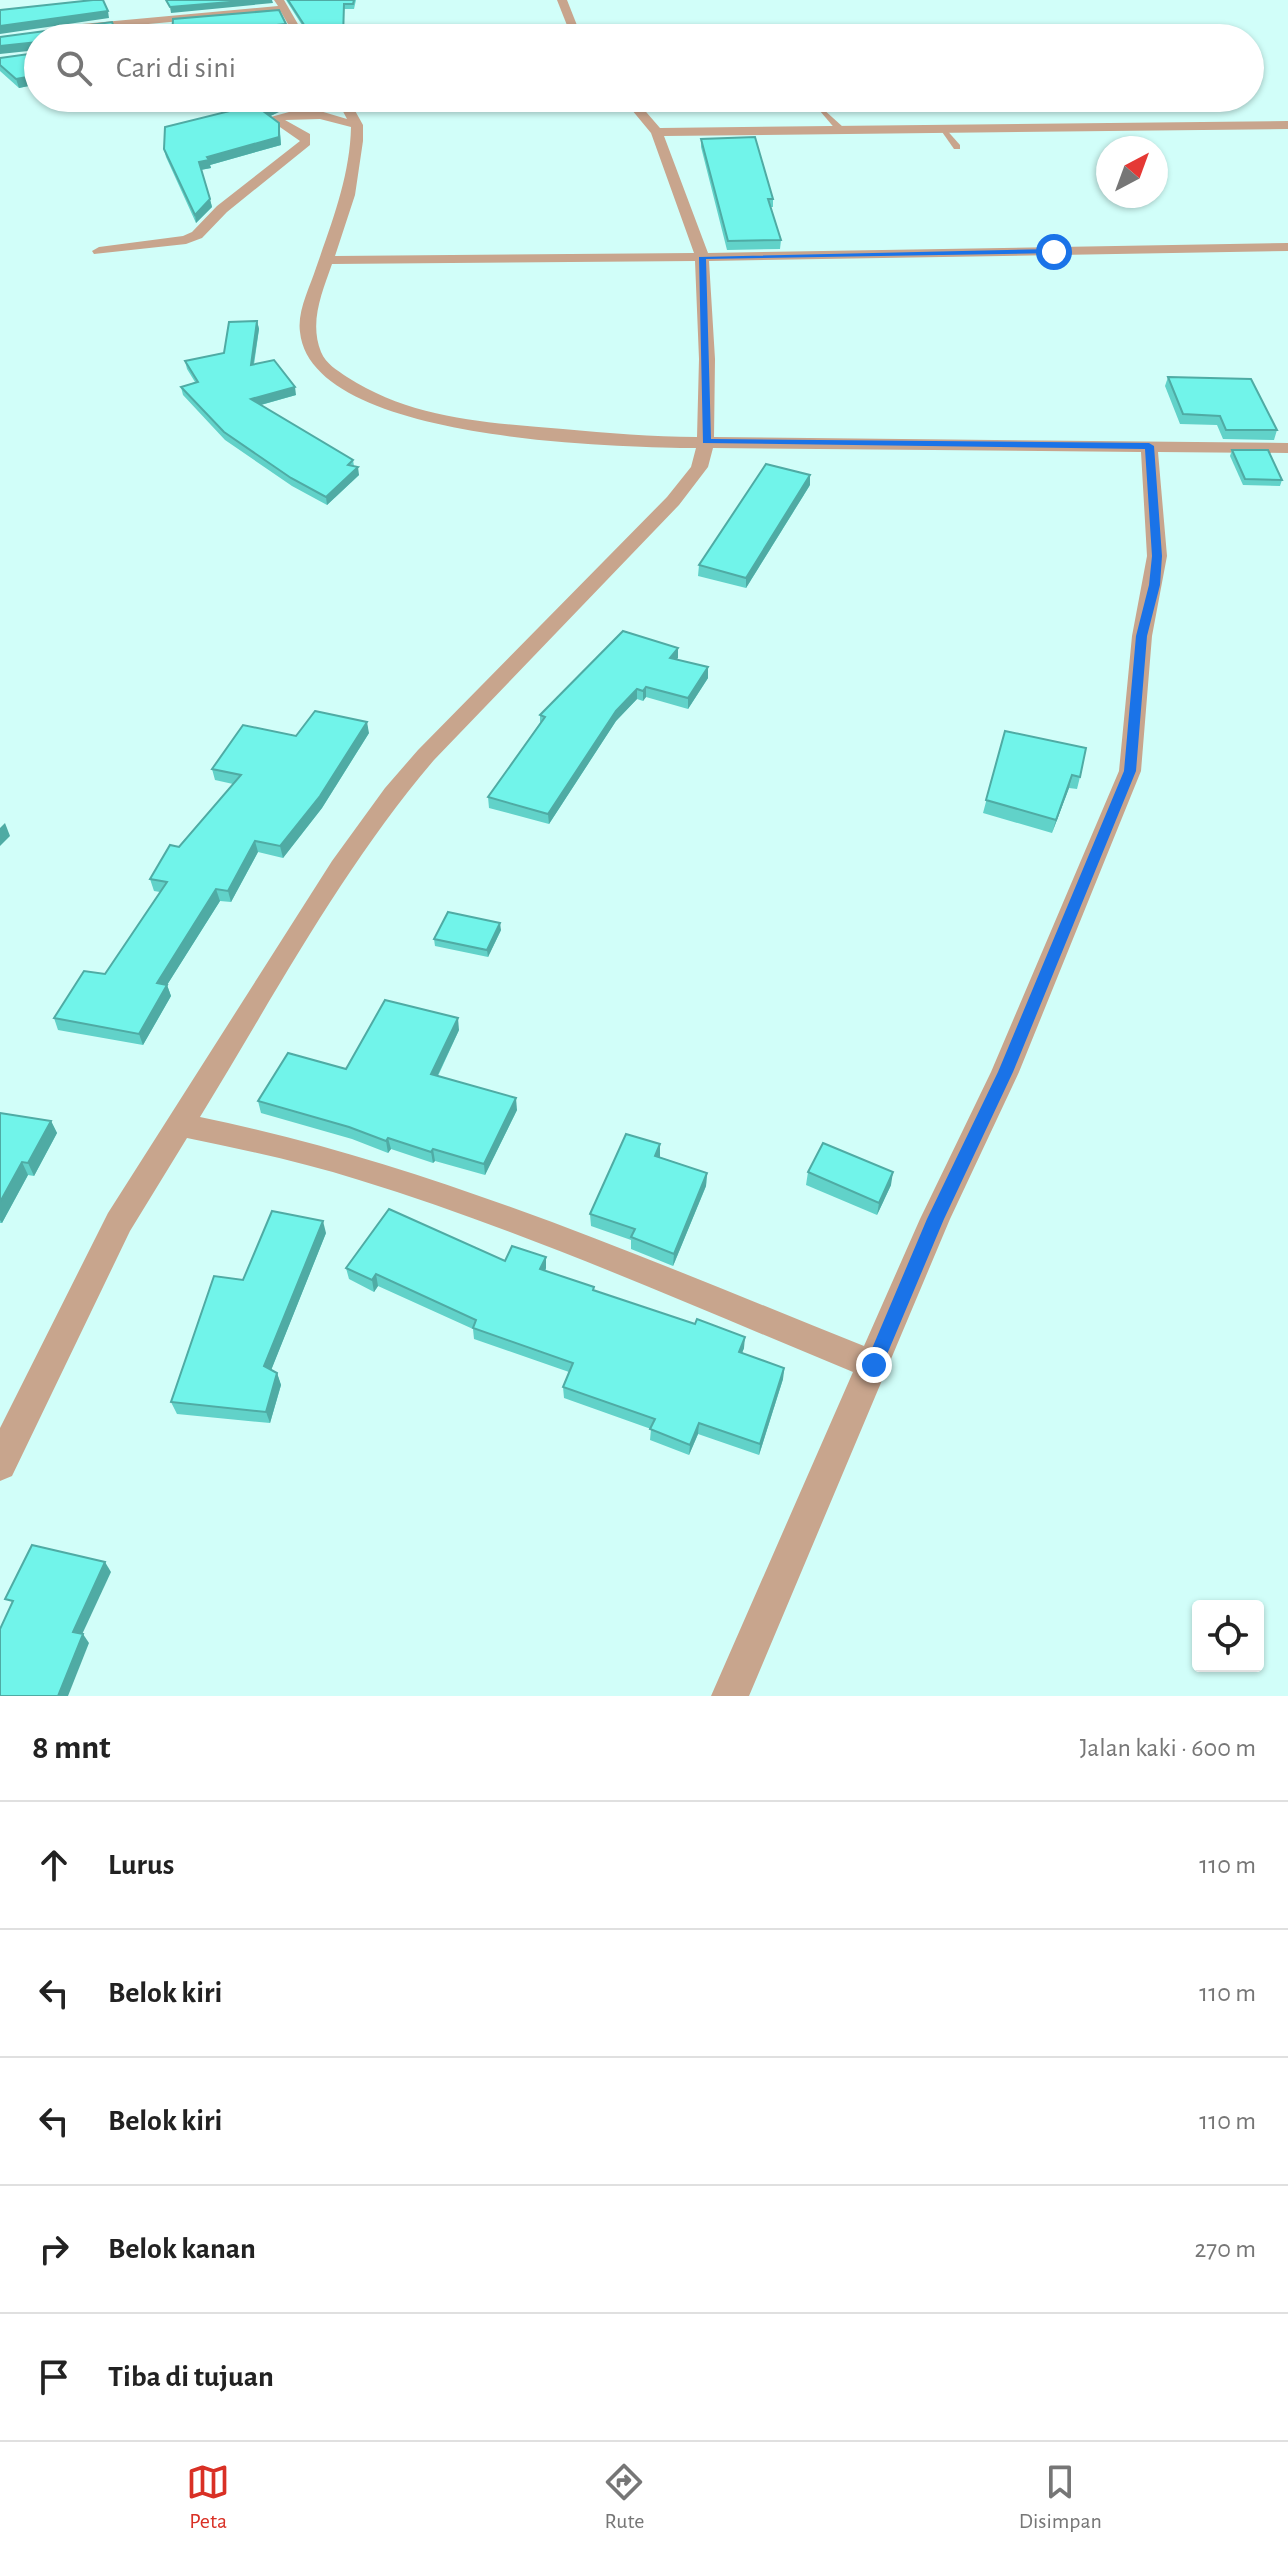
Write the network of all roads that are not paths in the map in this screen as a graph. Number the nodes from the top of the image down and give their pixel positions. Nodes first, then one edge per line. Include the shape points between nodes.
1 (562, 0) edge
2 (282, 4) edge
3 (131, 24) edge
4 (293, 24) edge
5 (571, 24) edge
6 (350, 112) edge
7 (640, 112) edge
8 (824, 112) edge
9 (296, 114) joint
10 (357, 125) junction
11 (1288, 125) edge
12 (840, 129) junction
13 (944, 129) junction
14 (657, 132) junction
15 (957, 147) dead end
16 (1288, 247) edge
17 (99, 251) dead end
18 (702, 257) junction
19 (327, 260) junction
20 (706, 441) junction
21 (1149, 446) junction
22 (1288, 448) edge
23 (178, 1124) junction
24 (874, 1365) junction
25 (0, 1464) edge
26 (730, 1696) edge

1 - 5 street
2 - 3 street via 252,14
2 - 4 street
6 - 10 street
7 - 14 street
8 - 12 lane
9 - 10 street
9 - 17 street via 273,118 306,137 306,142 197,235
10 - 19 street via 348,195
11 - 13 street
12 - 13 street
12 - 14 street
13 - 15 lane
14 - 18 street
16 - 18 street
18 - 19 street
18 - 20 street
19 - 20 street via 307,330 314,356 364,395 473,427
20 - 21 street
20 - 23 street via 702,461 673,501 393,793
21 - 22 street
21 - 24 street via 1157,556 1142,636 1130,771 1005,1072
23 - 24 street via 272,1144 493,1213
23 - 25 street via 119,1222
24 - 26 street

